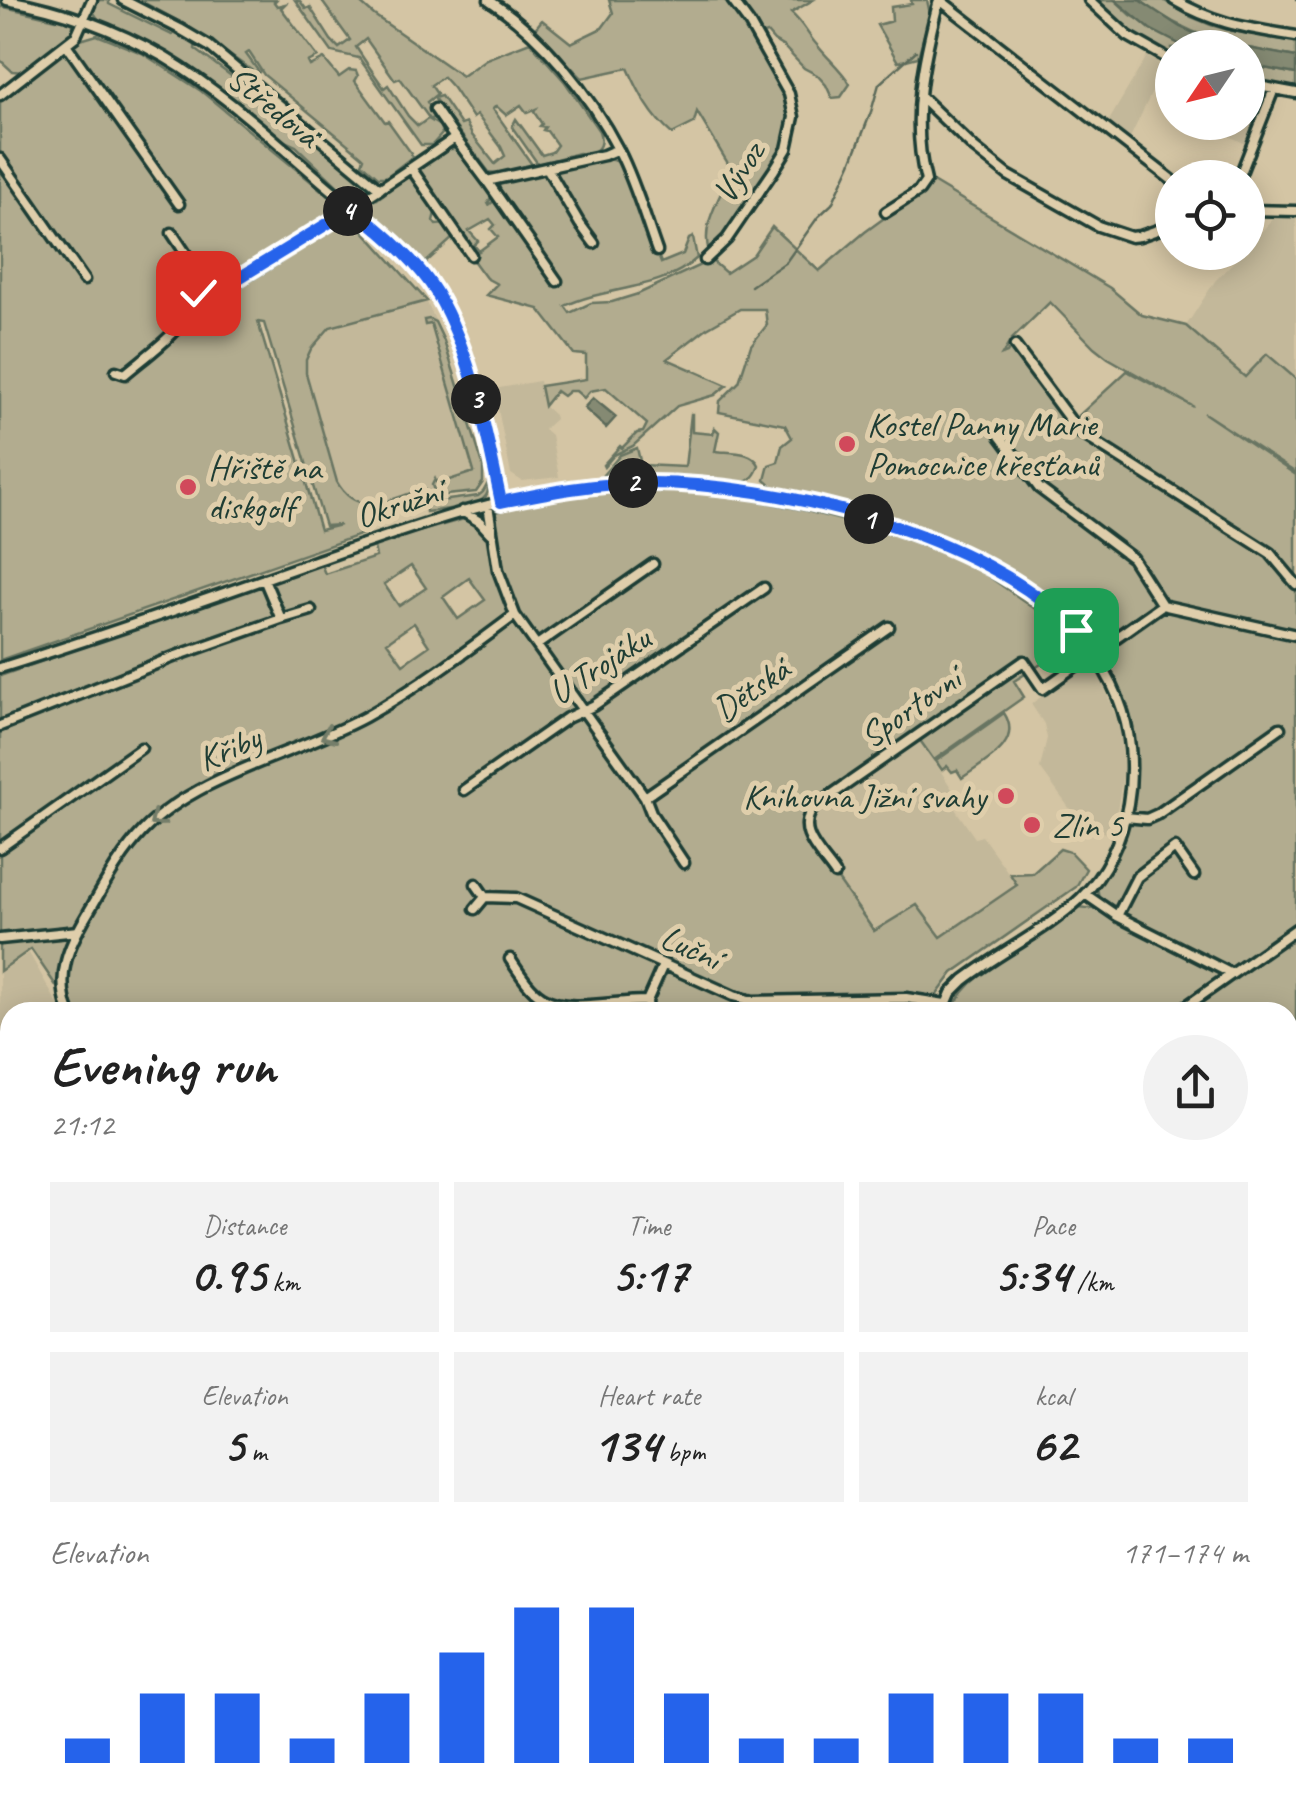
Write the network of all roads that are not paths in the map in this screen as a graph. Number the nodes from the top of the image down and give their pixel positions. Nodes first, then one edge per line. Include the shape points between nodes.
1 (7, 0) edge
2 (92, 0) edge
3 (123, 0) edge
4 (489, 0) edge
5 (732, 0) edge
6 (940, 0) edge
7 (1088, 0) edge
8 (1174, 0) edge
9 (84, 20) junction
10 (1296, 36) edge
11 (66, 44) junction
12 (1155, 51) edge
13 (1265, 87) edge
14 (1274, 89) junction
15 (1296, 93) edge
16 (0, 95) edge
17 (921, 97) junction
18 (435, 109) dead end
19 (455, 138) junction
20 (618, 149) junction
21 (0, 158) edge
22 (1246, 160) edge
23 (1155, 167) edge
24 (411, 168) junction
25 (548, 168) junction
26 (487, 182) junction
27 (380, 189) junction
28 (178, 204) dead end
29 (353, 208) junction
30 (1265, 210) edge
31 (1296, 211) edge
32 (886, 212) dead end
33 (1155, 231) edge
34 (172, 233) dead end
35 (594, 243) dead end
36 (656, 252) dead end
37 (471, 255) dead end
38 (705, 260) dead end
39 (84, 280) dead end
40 (557, 281) dead end
41 (198, 293) junction
42 (1015, 346) dead end
43 (116, 371) dead end
44 (1000, 436) dead end
45 (501, 502) junction
46 (488, 505) junction
47 (462, 511) junction
48 (492, 537) junction
49 (653, 564) dead end
50 (264, 579) junction
51 (1296, 584) edge
52 (764, 588) dead end
53 (1162, 605) junction
54 (311, 610) dead end
55 (515, 615) junction
56 (280, 619) junction
57 (890, 627) dead end
58 (1296, 635) edge
59 (537, 645) junction
60 (1094, 654) junction
61 (0, 668) edge
62 (584, 710) junction
63 (0, 726) edge
64 (1280, 728) dead end
65 (141, 748) dead end
66 (464, 790) dead end
67 (645, 797) junction
68 (1125, 817) junction
69 (0, 848) edge
70 (684, 863) dead end
71 (835, 874) dead end
72 (1194, 875) dead end
73 (476, 884) dead end
74 (1084, 894) junction
75 (484, 897) junction
76 (474, 908) dead end
77 (1116, 916) junction
78 (1296, 929) edge
79 (78, 931) junction
80 (0, 939) edge
81 (510, 959) dead end
82 (663, 965) junction
83 (1232, 974) junction
84 (647, 1001) joint
85 (66, 1002) edge
86 (552, 1002) edge
87 (629, 1002) edge
88 (921, 1002) edge
89 (947, 1002) edge
90 (1192, 1002) edge

1 - 9 street, Středová
2 - 9 street
3 - 27 street via 209,46
4 - 20 street via 563,68
5 - 38 street, Vývoz via 790,94 793,130 727,239
6 - 17 street via 923,58
6 - 23 street
7 - 12 street
8 - 10 street via 1236,27
9 - 11 street
9 - 29 street, Středová via 178,66
11 - 16 street
11 - 28 street
13 - 14 street
14 - 15 street
14 - 22 street
17 - 32 street via 926,181
17 - 33 street via 1008,176 1098,226 1130,237
18 - 19 street
19 - 24 street
19 - 26 street
20 - 25 street
20 - 36 street
21 - 39 street
24 - 27 street
24 - 37 street
25 - 26 street
25 - 35 street
26 - 40 street
27 - 29 street
29 - 41 street via 226,286
29 - 45 street, Středová via 413,263 445,310 475,393
30 - 31 street
34 - 41 street via 192,263
41 - 43 street via 181,325 126,374
42 - 51 street via 1080,432 1270,553
44 - 53 street via 1039,488 1132,558
45 - 46 street, Okružní
45 - 60 street, Okružní via 647,483 712,486 815,504 915,533 1008,576 1062,616
46 - 47 street, Okružní
46 - 48 street
47 - 48 street
47 - 50 street, Okružní
48 - 55 street
49 - 59 street
50 - 56 street
50 - 61 street, Okružní
52 - 62 street, U Trojáku
53 - 58 street
53 - 60 street
54 - 56 street
55 - 59 street
55 -> 79 street, Křiby via 343,728 180,801 143,830
56 - 63 street
57 - 67 street, Dětská
59 - 62 street
60 - 68 street, Okružní via 1128,733 1132,771
60 - 71 street, Sportovní via 1043,689 1024,661 814,807 808,836
62 - 66 street, U Trojáku
62 - 67 street
64 - 68 street via 1158,814
65 - 69 street
67 - 70 street
68 - 74 street, Okružní
72 - 77 street via 1175,848 1137,878
73 - 75 street
74 - 77 street
74 - 89 street, Okružní via 964,980
75 - 76 street
75 - 82 street, Luční via 516,898
77 - 83 street
78 - 83 street
79 - 80 street
79 - 85 street, Křiby via 62,976
81 - 86 street via 534,991
82 - 84 street
82 - 88 street, Luční via 754,1001
83 - 90 street
84 - 87 street

